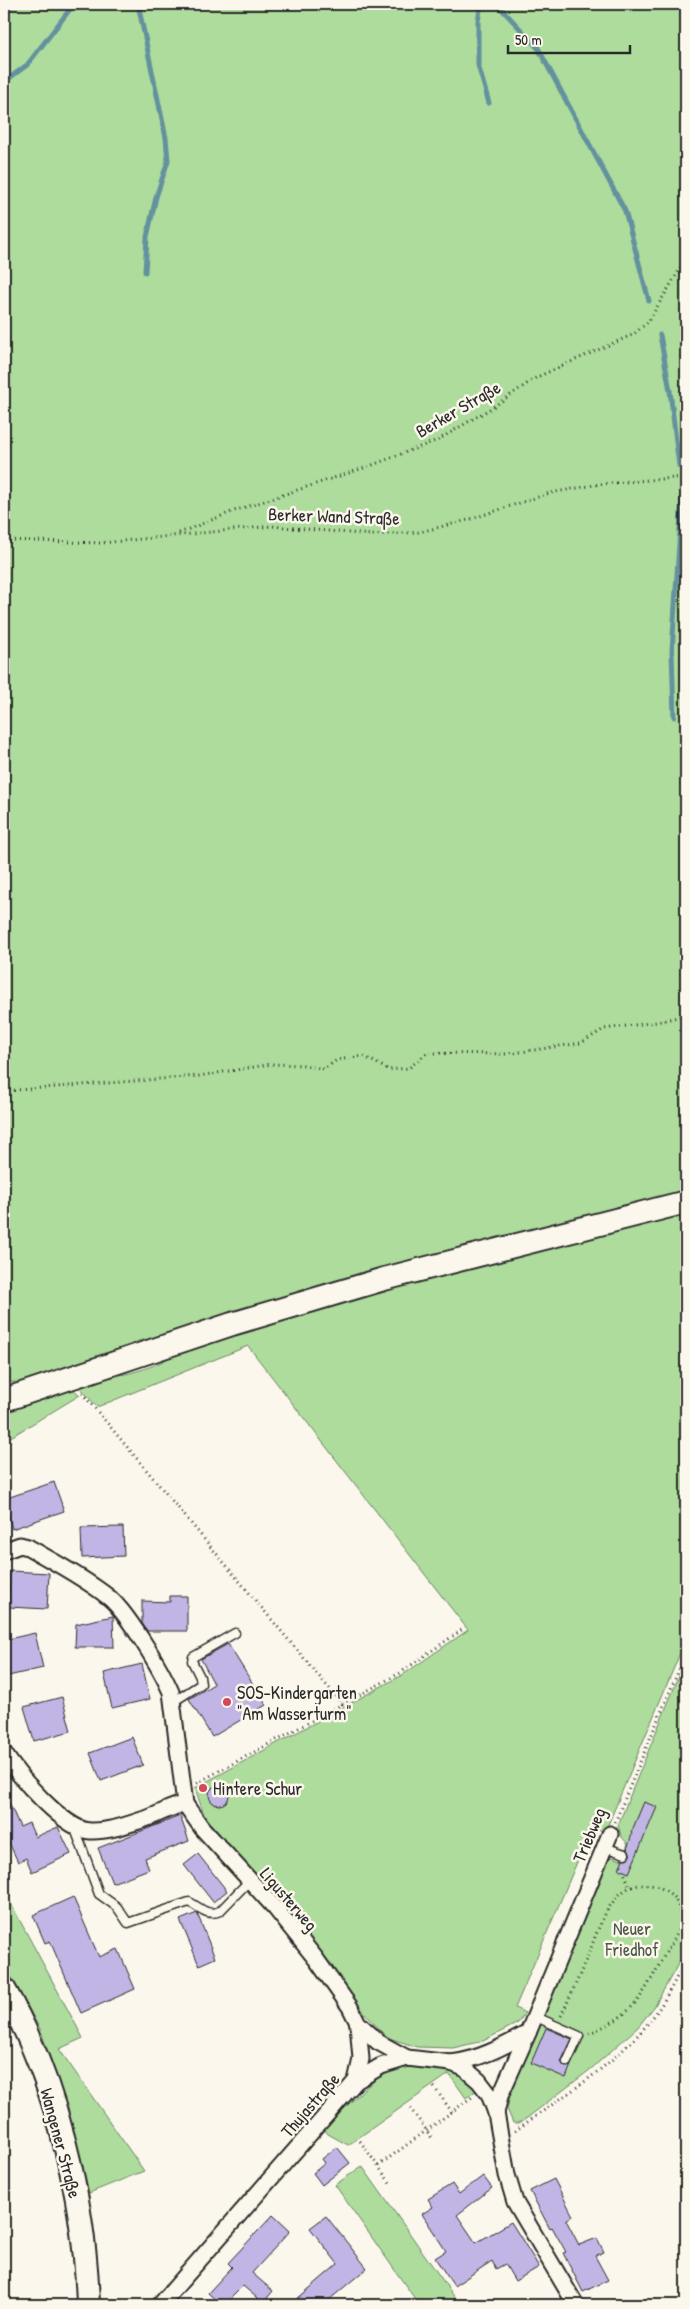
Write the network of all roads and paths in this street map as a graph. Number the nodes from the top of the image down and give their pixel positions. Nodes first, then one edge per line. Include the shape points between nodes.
1 (686, 259) edge
2 (686, 477) edge
3 (174, 536) junction
4 (4, 540) edge
5 (686, 1015) edge
6 (4, 1091) edge
7 (686, 1202) edge
8 (66, 1378) junction
9 (4, 1400) edge
10 (4, 1551) edge
11 (463, 1629) dead end
12 (235, 1633) dead end
13 (686, 1653) edge
14 (173, 1702) junction
15 (343, 1705) junction
16 (4, 1753) edge
17 (185, 1788) junction
18 (185, 1804) junction
19 (74, 1826) junction
20 (610, 1844) junction
21 (625, 1854) dead end
22 (249, 1881) junction
23 (630, 1887) junction
24 (686, 1959) edge
25 (4, 1989) edge
26 (534, 2016) junction
27 (358, 2023) junction
28 (556, 2026) junction
29 (528, 2034) junction
30 (579, 2036) junction
31 (407, 2058) junction
32 (567, 2062) dead end
33 (452, 2063) junction
34 (356, 2081) junction
35 (434, 2087) dead end
36 (485, 2088) junction
37 (410, 2108) dead end
38 (452, 2112) junction
39 (496, 2113) junction
40 (426, 2131) junction
41 (432, 2138) dead end
42 (360, 2141) dead end
43 (500, 2142) junction
44 (378, 2166) junction
45 (392, 2184) dead end
46 (88, 2305) edge
47 (160, 2305) edge
48 (576, 2305) edge

1 - 3 path, Berker Straße via 648,322 634,334 537,377 438,440 234,511
2 - 3 path, Berker Wand Straße via 600,484 550,493 420,532 372,535 272,526
3 - 4 path, Berker Wand Straße via 102,543
5 - 6 path via 604,1029 581,1043 506,1054 427,1053 409,1068 389,1070 363,1056 337,1060 324,1069 272,1064 181,1078
7 - 8 main road via 434,1264
8 - 9 main road
8 - 15 path via 81,1391
10 - 14 street via 20,1545 28,1547 108,1596 125,1615 165,1678
11 - 15 path via 400,1673
12 - 14 lane via 193,1657 201,1684
13 - 20 path, Triebweg
14 - 17 street
15 - 17 path
16 - 19 street via 13,1769
17 - 18 street
18 - 19 street via 106,1830 90,1832
18 - 22 street, Ligusterweg
19 - 22 lane via 99,1894 117,1907 128,1923 188,1902 213,1914 220,1911
20 - 21 lane
20 - 23 path
20 - 26 street, Triebweg
22 - 27 street, Ligusterweg via 316,1959
23 - 28 path via 610,1905
23 - 30 path via 653,1884 666,1889 676,1899 680,1921 676,1937 630,2010 607,2025
24 - 43 path via 649,2023 607,2065
25 - 46 main road, Wangener Straße via 34,2052 61,2134 83,2237
26 - 28 lane
26 - 29 street, Triebweg
27 - 31 street, Ligusterweg via 378,2042
27 - 34 street, Ligusterweg via 361,2059
28 - 30 lane
29 - 33 street via 466,2062
29 - 39 street, Triebweg via 500,2096
30 - 32 lane
31 - 33 street, Thujastraße
31 - 34 street, Thujastraße via 381,2066
33 - 36 street, Thujastraße via 464,2068
34 - 47 street, Thujastraße
35 - 38 path
36 - 38 path
36 - 39 street, Thujastraße
37 - 40 path
38 - 40 path
39 - 43 street, Thujastraße
40 - 41 path
40 - 44 path
42 - 44 path
43 - 48 street, Thujastraße via 515,2202
44 - 45 path

